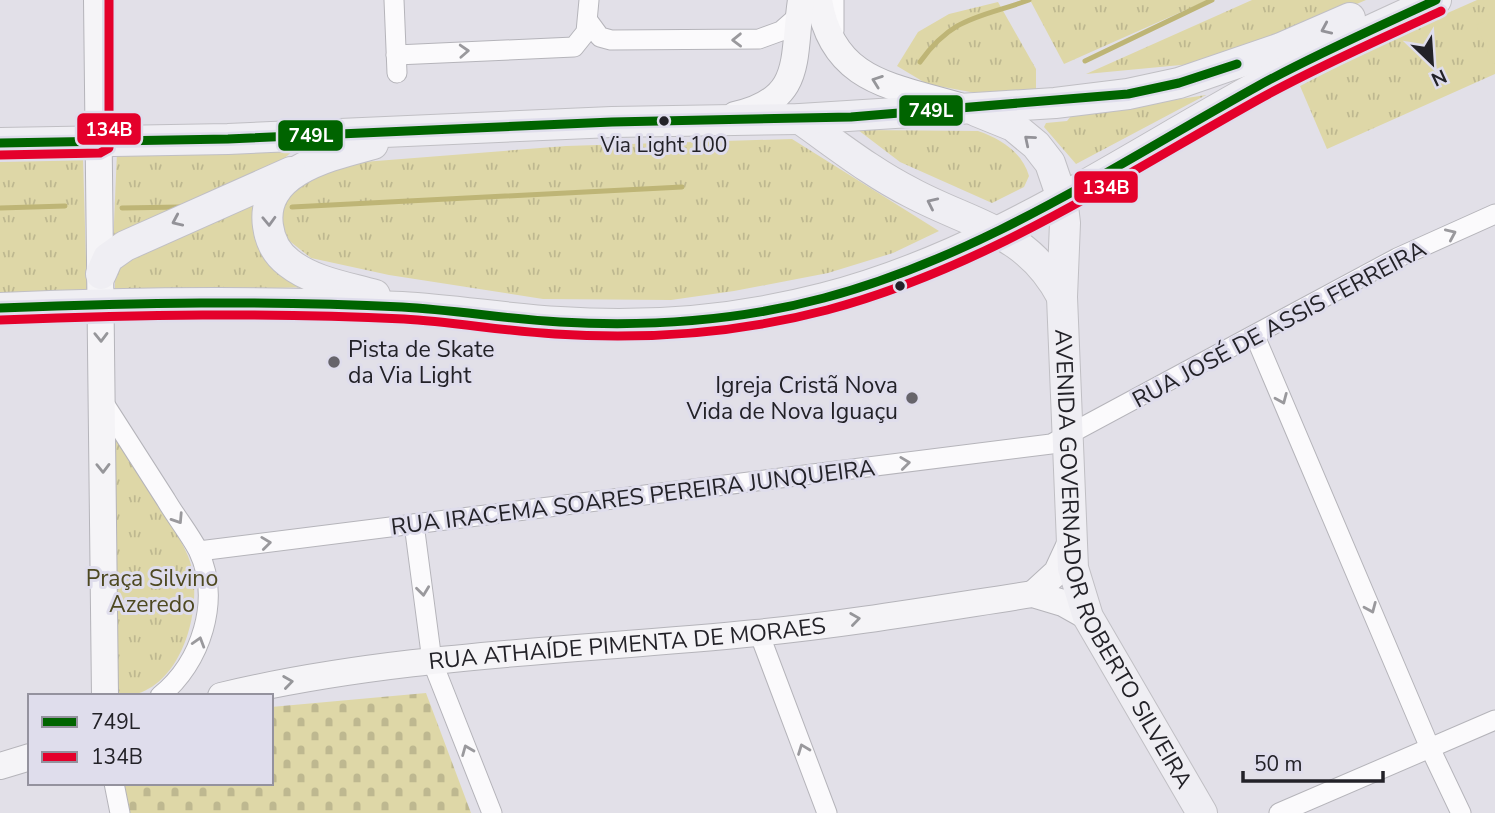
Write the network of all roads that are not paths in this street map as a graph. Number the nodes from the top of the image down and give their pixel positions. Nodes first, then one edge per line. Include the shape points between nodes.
1 (97, 0) edge
2 (394, 0) edge
3 (589, 0) edge
4 (834, 0) edge
5 (1388, 0) edge
6 (1436, 0) edge
7 (800, 8) edge
8 (589, 22) junction
9 (826, 22) edge
10 (965, 108) junction
11 (716, 119) junction
12 (800, 120) junction
13 (476, 128) junction
14 (99, 141) junction
15 (0, 142) edge
16 (307, 165) junction
17 (1062, 198) junction
18 (1493, 222) edge
19 (994, 231) junction
20 (101, 274) junction
21 (1062, 297) junction
22 (101, 303) junction
23 (0, 307) edge
24 (433, 310) junction
25 (1255, 336) junction
26 (102, 400) junction
27 (1066, 439) junction
28 (414, 524) junction
29 (1070, 544) junction
30 (199, 551) junction
31 (1033, 594) junction
32 (1088, 617) junction
33 (759, 633) junction
34 (432, 661) junction
35 (105, 694) edge
36 (162, 694) edge
37 (230, 694) edge
38 (1495, 720) edge
39 (1430, 748) junction
40 (28, 758) edge
41 (0, 766) edge
42 (114, 785) edge
43 (120, 813) edge
44 (492, 813) edge
45 (827, 813) edge
46 (1202, 813) edge
47 (1279, 813) edge
48 (1461, 813) edge

1 - 14 main road
2 -> 8 street via 396,64 574,47
3 - 8 street
4 - 9 street, AVENIDA GOVERNADOR ROBERTO SILVEIRA
5 -> 10 main road via 1281,48 1153,90 1055,103
6 - 17 main road via 1263,83
7 -> 8 street via 775,35 747,40 611,40 600,37
7 - 11 main road via 784,91 765,106
10 -> 9 main road, AVENIDA GOVERNADOR ROBERTO SILVEIRA via 867,77 844,59
10 - 12 main road
17 -> 10 main road, AVENIDA GOVERNADOR ROBERTO SILVEIRA via 1050,163 1036,145 1013,126
11 - 12 main road
11 - 13 main road
19 -> 12 main road, AVENIDA GOVERNADOR ROBERTO SILVEIRA via 911,193
13 - 14 main road
13 - 16 main road via 373,144
14 - 15 main road
14 - 20 main road
16 -> 20 main road via 125,246 108,258
16 -> 24 main road via 281,186 270,204 270,234 281,256 323,280
17 - 19 main road
17 - 21 main road, AVENIDA GOVERNADOR ROBERTO SILVEIRA
25 -> 18 street, RUA JOSÉ DE ASSIS FERREIRA via 1397,258
19 - 21 main road, AVENIDA GOVERNADOR ROBERTO SILVEIRA via 1037,258
19 - 24 main road via 863,287 702,320 562,323
20 - 22 main road
21 - 27 main road, AVENIDA GOVERNADOR ROBERTO SILVEIRA
22 - 23 main road
22 - 24 main road via 276,302
22 -> 26 main road
25 - 27 street, RUA JOSÉ DE ASSIS FERREIRA
25 -> 39 street
26 -> 30 street
26 -> 35 main road
28 -> 27 street, RUA IRACEMA SOARES PEREIRA JUNQUEIRA
27 - 29 main road, AVENIDA GOVERNADOR ROBERTO SILVEIRA
30 -> 28 street, RUA IRACEMA SOARES PEREIRA JUNQUEIRA
28 -> 34 street
29 - 31 main road via 1057,572
29 - 32 main road, AVENIDA GOVERNADOR ROBERTO SILVEIRA
36 -> 30 street via 185,672 201,639 207,582
31 - 32 main road, RUA ATHAÍDE PIMENTA DE MORAES
33 -> 31 main road, RUA ATHAÍDE PIMENTA DE MORAES
32 - 46 main road, AVENIDA GOVERNADOR ROBERTO SILVEIRA
33 - 34 main road, RUA ATHAÍDE PIMENTA DE MORAES
45 -> 33 street
37 -> 34 main road, RUA ATHAÍDE PIMENTA DE MORAES
44 -> 34 street
38 - 39 street
39 - 47 street
39 - 48 street
40 - 41 main road
42 - 43 street

